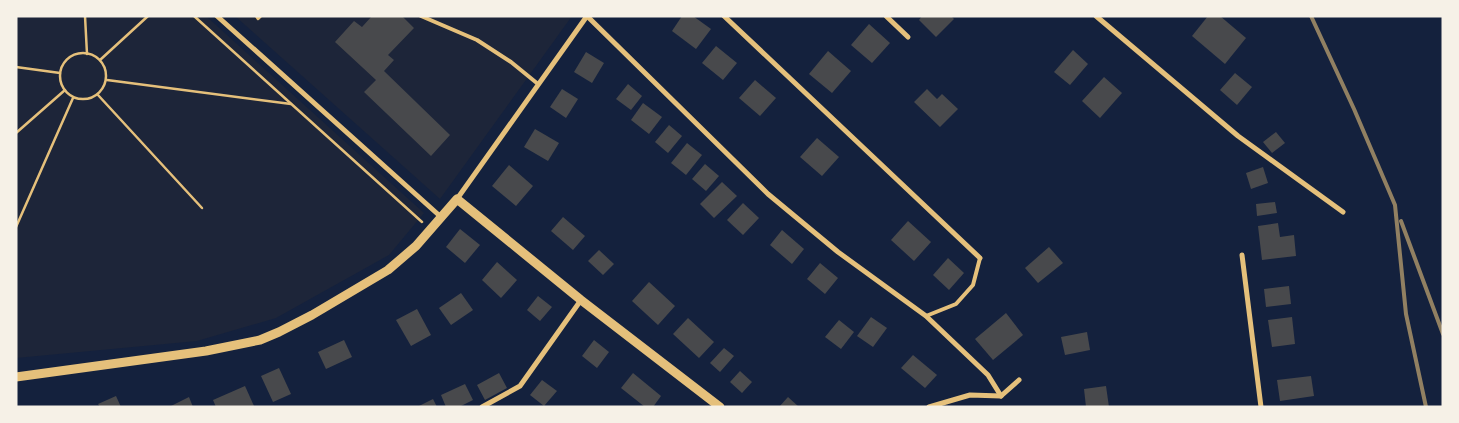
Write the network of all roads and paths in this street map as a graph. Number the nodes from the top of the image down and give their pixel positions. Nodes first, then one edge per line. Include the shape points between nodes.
1 (85, 16) edge
2 (148, 16) edge
3 (194, 16) edge
4 (217, 16) edge
5 (256, 16) edge
6 (261, 16) edge
7 (421, 16) edge
8 (587, 16) edge
9 (724, 16) edge
10 (886, 16) edge
11 (1096, 16) edge
12 (908, 37) dead end
13 (87, 54) junction
14 (100, 60) junction
15 (16, 67) edge
16 (60, 73) junction
17 (106, 80) junction
18 (538, 84) junction
19 (65, 90) junction
20 (98, 95) junction
21 (74, 98) junction
22 (293, 105) junction
23 (17, 132) edge
24 (457, 199) junction
25 (202, 208) dead end
26 (1344, 212) dead end
27 (442, 218) junction
28 (16, 227) edge
29 (430, 230) junction
30 (1242, 255) dead end
31 (980, 258) joint
32 (581, 300) junction
33 (926, 316) junction
34 (16, 377) edge
35 (1019, 380) dead end
36 (1001, 396) junction
37 (482, 407) edge
38 (720, 407) edge
39 (929, 407) edge
40 (1261, 407) edge

1 - 13 path
2 - 14 path
3 - 22 path
4 - 27 street
5 - 6 path via 258,19
7 - 18 lane via 477,40
8 - 18 street
8 - 33 street via 768,194 838,252
9 - 31 street
10 - 12 street
11 - 26 street via 1238,136
13 - 14 path
13 - 16 path via 68,59
14 - 17 path
15 - 16 path
16 - 19 path
17 - 20 path
17 - 22 path
18 - 24 street
19 - 21 path
19 - 23 path
20 - 21 path via 91,99
20 - 25 path
21 - 28 path
22 - 29 path
24 - 27 street
24 - 32 street
27 - 29 street
29 - 34 street via 388,270 260,340 198,353
30 - 40 street
31 - 33 lane via 973,285 956,304
32 - 37 street via 520,386
32 - 38 street
33 - 36 street via 988,375
35 - 36 street
36 - 39 street via 970,395

